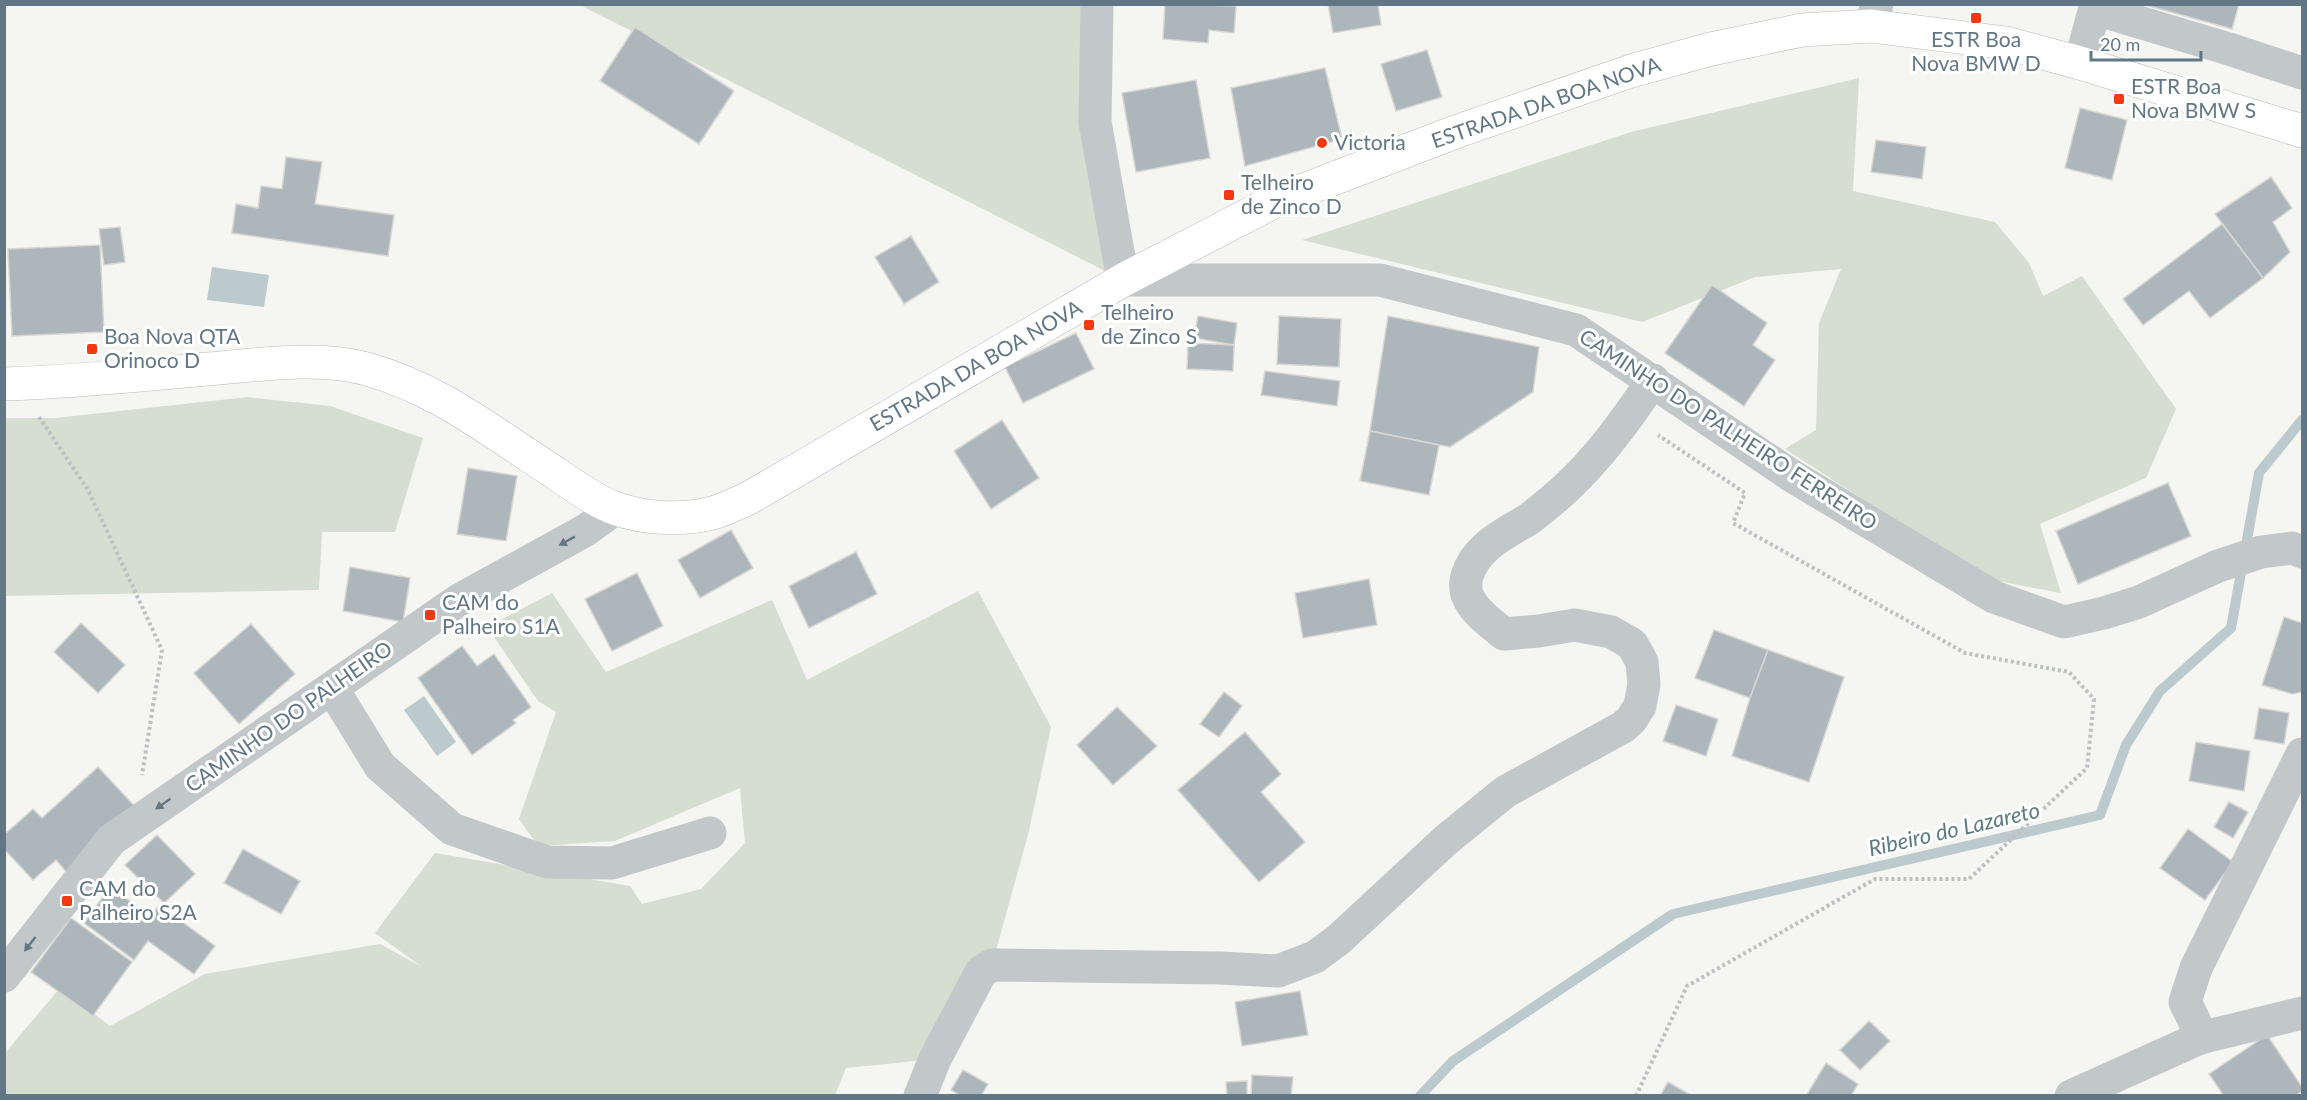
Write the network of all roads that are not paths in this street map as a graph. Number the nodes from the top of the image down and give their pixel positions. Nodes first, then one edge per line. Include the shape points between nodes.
1 (1097, 4) edge
2 (2096, 7) edge
3 (1874, 15) edge
4 (2080, 63) junction
5 (2302, 73) edge
6 (2302, 131) edge
7 (1123, 280) junction
8 (1653, 380) junction
9 (11, 384) edge
10 (616, 508) junction
11 (2302, 552) edge
12 (332, 688) junction
13 (2302, 754) edge
14 (710, 833) dead end
15 (4, 976) edge
16 (2302, 1013) edge
17 (2200, 1038) junction
18 (920, 1095) edge
19 (2071, 1095) edge

1 - 7 street via 1095,122
2 - 4 street
2 - 5 street
3 - 4 main road, ESTRADA DA BOA NOVA
3 - 7 main road, ESTRADA DA BOA NOVA via 1711,50 1599,82 1458,131 1275,201
4 - 6 main road, ESTRADA DA BOA NOVA
7 - 8 street, CAMINHO DO PALHEIRO FERREIRO via 1380,280 1576,330
7 - 10 main road, ESTRADA DA BOA NOVA via 749,498 693,516 643,515
8 - 11 street, CAMINHO DO PALHEIRO FERREIRO via 1792,476 1994,597 2064,622 2139,602 2218,566 2261,552
8 - 18 street, CAMINHO DO PALHEIRO FERREIRO via 1592,461 1531,517 1486,545 1466,578 1469,600 1481,616 1504,634 1575,625 1611,632 1632,644 1642,662 1644,684 1640,706 1631,720 1504,792 1315,957 1278,971 992,965 981,972
9 - 10 main road, ESTRADA DA BOA NOVA via 264,364 322,363 367,369 402,380 462,410 571,484
10 -> 12 street, CAMINHO DO PALHEIRO via 586,530 459,600
12 - 14 street via 380,766 452,829 547,862 612,863
12 -> 15 street, CAMINHO DO PALHEIRO via 111,840
13 - 17 street via 2196,968 2185,1002
16 - 17 street
17 - 19 street

